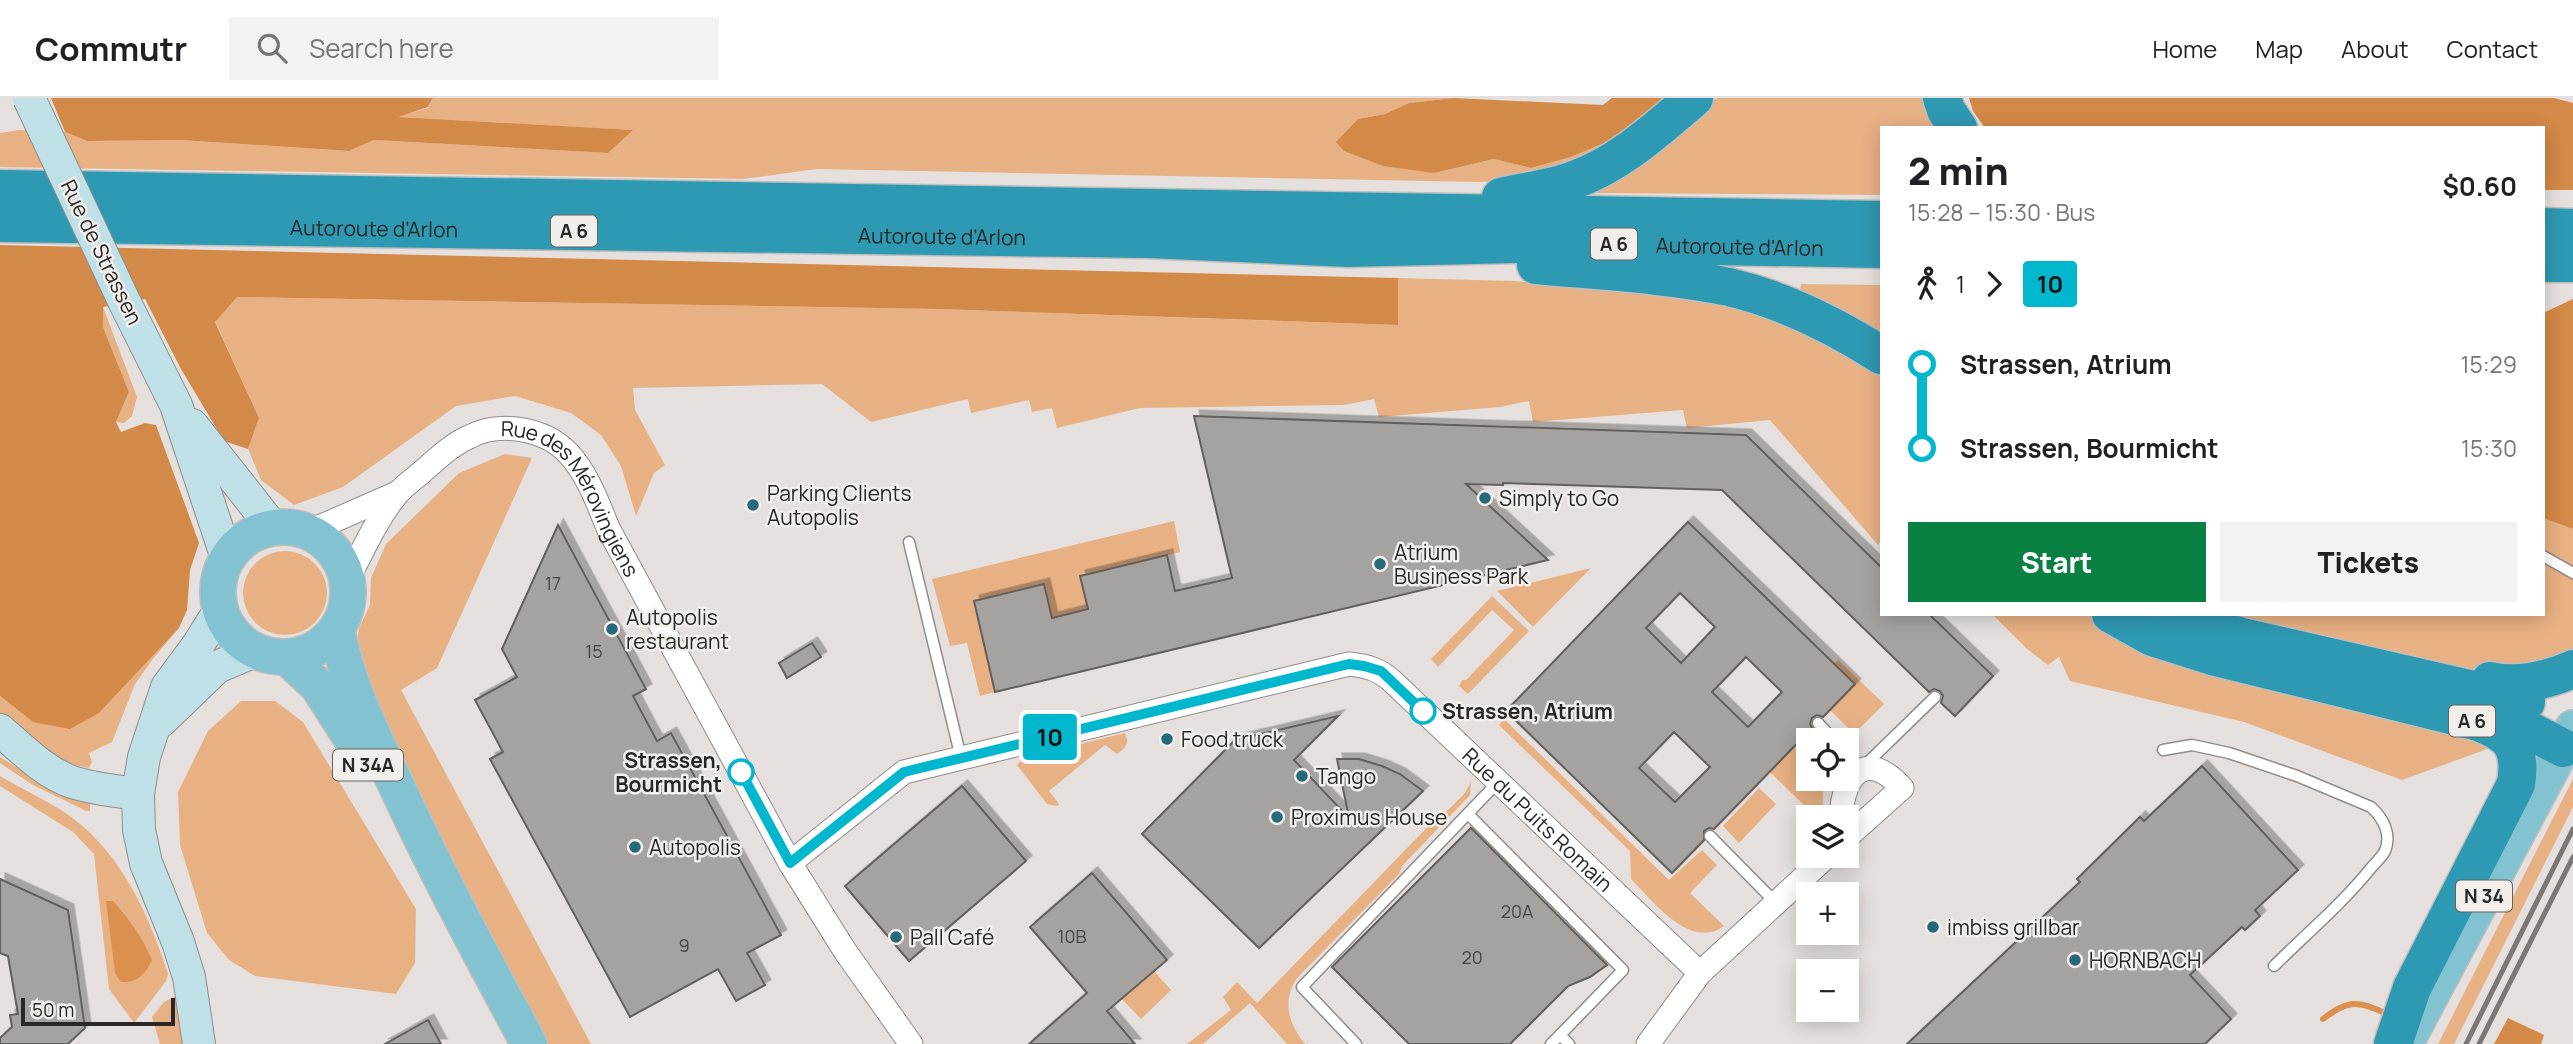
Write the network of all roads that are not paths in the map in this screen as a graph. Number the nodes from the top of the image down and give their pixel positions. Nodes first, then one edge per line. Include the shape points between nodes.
1 (29, 98) edge
2 (1694, 98) edge
3 (1942, 98) edge
4 (1957, 126) edge
5 (0, 189) edge
6 (1444, 213) junction
7 (1880, 220) edge
8 (0, 223) edge
9 (2545, 227) edge
10 (2573, 228) edge
11 (1348, 247) junction
12 (1880, 249) edge
13 (2545, 263) edge
14 (2573, 263) edge
15 (1880, 354) edge
16 (176, 405) junction
17 (397, 494) junction
18 (274, 529) junction
19 (308, 532) junction
20 (909, 542) dead end
21 (2545, 557) edge
22 (227, 558) junction
23 (2573, 573) edge
24 (347, 581) junction
25 (220, 610) junction
26 (2120, 616) edge
27 (2162, 626) edge
28 (337, 632) junction
29 (2292, 647) junction
30 (255, 650) junction
31 (288, 658) junction
32 (2573, 670) edge
33 (1935, 697) dead end
34 (1818, 723) dead end
35 (155, 727) junction
36 (1823, 728) edge
37 (0, 730) edge
38 (2568, 738) edge
39 (2162, 750) dead end
40 (1859, 757) edge
41 (961, 758) junction
42 (1859, 763) edge
43 (1498, 782) junction
44 (138, 794) junction
45 (1468, 814) junction
46 (1859, 826) edge
47 (1710, 836) dead end
48 (790, 863) junction
49 (1814, 868) edge
50 (440, 878) junction
51 (1776, 903) junction
52 (2274, 966) dead end
53 (1700, 973) junction
54 (1560, 1035) junction
55 (199, 1044) edge
56 (529, 1044) edge
57 (911, 1044) edge
58 (1356, 1044) edge
59 (1551, 1044) edge
60 (1569, 1044) edge
61 (1648, 1044) edge
62 (2393, 1044) edge
63 (2405, 1044) edge

1 - 16 main road, Rue de Strassen, bridge
2 - 6 highway, A 6 via 1644,140 1578,179
3 - 4 highway
5 - 6 highway, Autoroute d'Arlon / A 6
6 - 7 highway, Autoroute d'Arlon / A 6
8 - 11 highway, Autoroute d'Arlon / A 6 via 1148,239
9 - 10 highway
11 - 12 highway, Autoroute d'Arlon / A 6 via 1555,243
11 - 15 highway, A 6 via 1732,288 1804,312
13 - 14 highway
16 - 18 main road, Rue de Strassen
16 - 22 main road, Rue de Strassen
17 - 19 street, Rue des Mérovingiens
17 - 24 street, Rue des Mérovingiens
17 - 48 street, Rue des Mérovingiens via 448,449 471,435 496,429 523,430 548,438 568,453
18 - 19 main road
18 - 22 main road via 256,533
19 - 24 main road via 334,550
20 - 41 lane
21 - 23 lane
22 - 25 main road via 217,590
24 - 28 main road via 348,599
25 - 30 main road via 239,640
25 - 35 main road via 167,687
26 - 27 highway, A 6
27 - 29 highway, A 6
27 - 38 highway, A 6 via 2278,663 2480,710
27 - 62 highway, A 6 via 2250,666 2499,729 2513,747 2519,763 2516,784 2412,988
28 - 31 main road via 307,653
28 - 50 main road, N 34A via 345,671
29 - 32 highway, A 6 via 2331,648 2506,684 2550,680
29 - 38 highway, A 6 via 2530,703
30 - 31 main road
30 - 35 main road via 217,667
31 - 50 main road, N 34A via 318,686
33 - 40 lane
34 - 36 lane
35 - 44 main road
37 - 44 main road via 42,766 71,782
38 - 63 main road, N 34
39 - 52 lane via 2192,745 2229,753 2297,775 2381,815 2386,826 2385,851 2360,882
41 - 43 street, Rue du Puits Romain via 1349,664 1381,671
41 - 48 street, Rue du Puits Romain via 904,772
42 - 46 street via 1891,776 1902,788
43 - 45 lane
43 - 53 street, Rue du Puits Romain
44 - 55 main road via 146,863 190,977
45 - 54 lane via 1623,970
45 - 58 lane via 1302,987
47 - 51 lane
48 - 57 street, Rue des Mérovingiens
49 - 51 street
50 - 56 main road, N 34A
51 - 53 street
53 - 61 street
54 - 59 lane
54 - 60 lane

